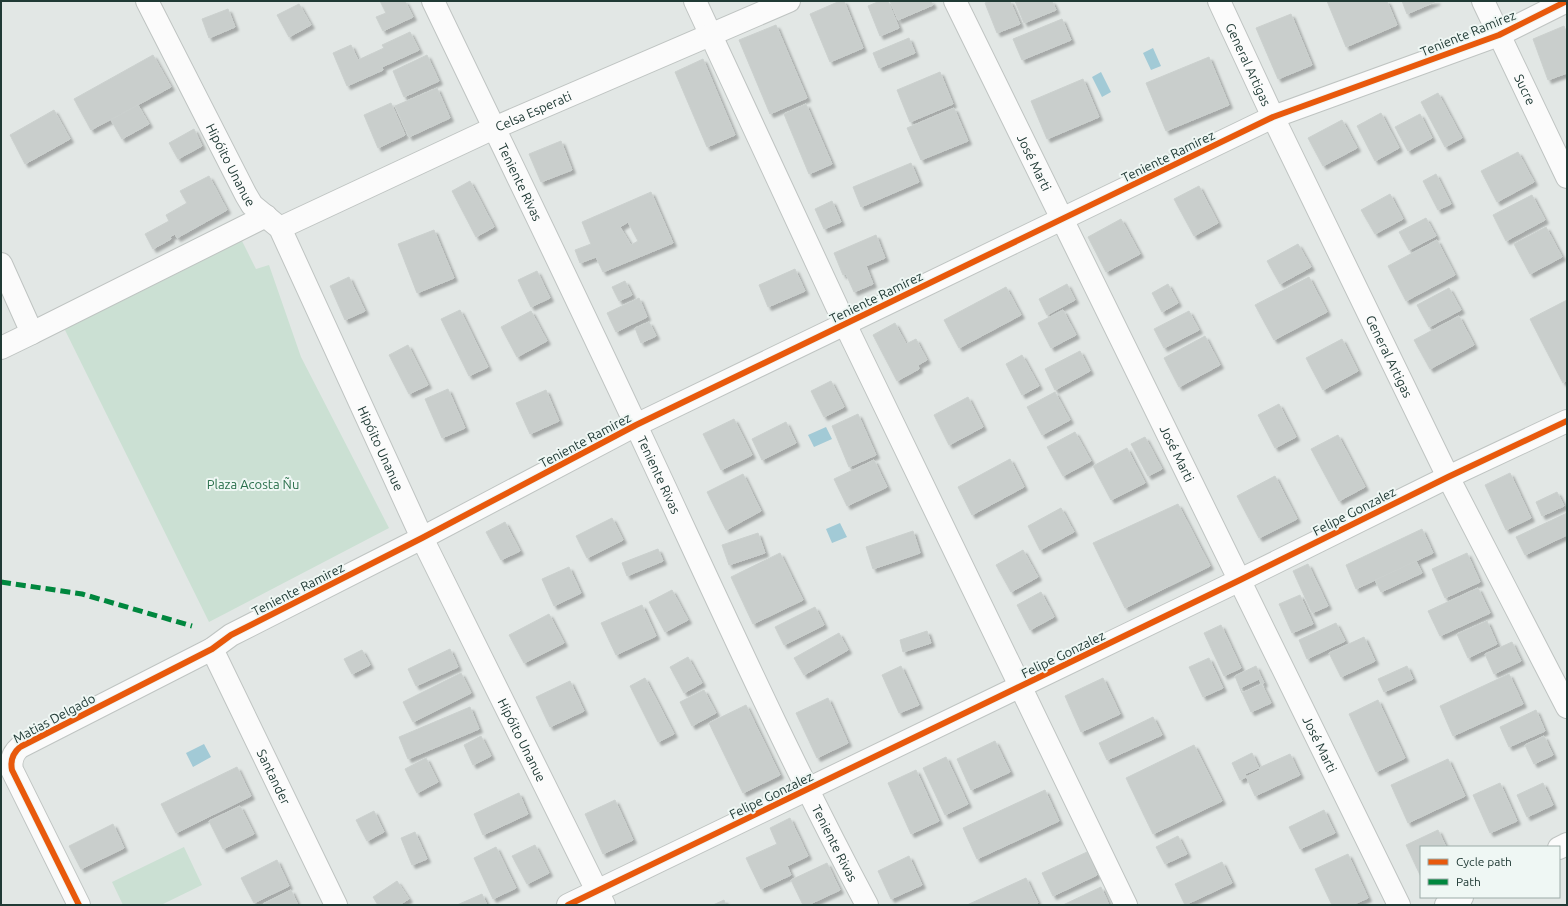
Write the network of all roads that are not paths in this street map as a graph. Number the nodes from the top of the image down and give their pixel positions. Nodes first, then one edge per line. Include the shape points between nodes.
1 (147, 1) edge
2 (433, 1) edge
3 (695, 1) edge
4 (789, 1) edge
5 (955, 1) edge
6 (1219, 1) edge
7 (1483, 1) edge
8 (1567, 1) edge
9 (712, 35) junction
10 (1499, 35) junction
11 (1272, 117) junction
12 (494, 128) junction
13 (1567, 177) edge
14 (1063, 219) junction
15 (273, 222) junction
16 (1, 264) edge
17 (845, 324) junction
18 (18, 340) edge
19 (1567, 421) edge
20 (636, 425) junction
21 (1448, 477) junction
22 (422, 538) junction
23 (1240, 580) junction
24 (212, 649) junction
25 (1020, 687) junction
26 (1567, 708) edge
27 (807, 789) junction
28 (601, 898) edge
29 (1460, 898) edge
30 (79, 905) edge
31 (336, 905) edge
32 (568, 905) edge
33 (867, 905) edge
34 (1126, 905) edge
35 (1399, 905) edge
36 (1446, 905) edge

1 - 15 street, Hipóito Unanue via 246,195 252,205
2 - 12 street, Teniente Rivas
3 - 9 street
4 - 9 street, Celsa Esperati
5 - 14 street, José Marti
6 - 11 street, General Artigas
7 - 10 street, Sucre
8 - 10 street, Teniente Ramirez
9 - 12 street, Celsa Esperati
9 - 17 street
10 - 11 street, Teniente Ramirez
10 - 13 street, Sucre
11 - 14 street, Teniente Ramirez
11 - 21 street, General Artigas
12 - 15 street, Celsa Esperati
12 - 20 street, Teniente Rivas
14 - 17 street, Teniente Ramirez
14 - 23 street, José Marti
15 - 18 street, Celsa Esperati
15 - 22 street, Hipóito Unanue
16 - 18 street
17 - 20 street, Teniente Ramirez
17 - 25 street
19 - 21 street, Felipe Gonzalez
20 - 22 street, Teniente Ramirez
20 - 27 street, Teniente Rivas
21 - 23 street, Felipe Gonzalez
21 - 26 street, General Artigas
22 - 24 street, Teniente Ramirez via 231,634
22 - 28 street, Hipóito Unanue
23 - 25 street, Felipe Gonzalez
23 - 35 street, José Marti
24 - 30 street, Matias Delgado via 14,751 12,770
24 - 31 street, Santander
25 - 27 street, Felipe Gonzalez
25 - 34 street
27 - 28 street, Felipe Gonzalez
27 - 33 street, Teniente Rivas
28 - 32 street, Felipe Gonzalez
29 - 36 street

